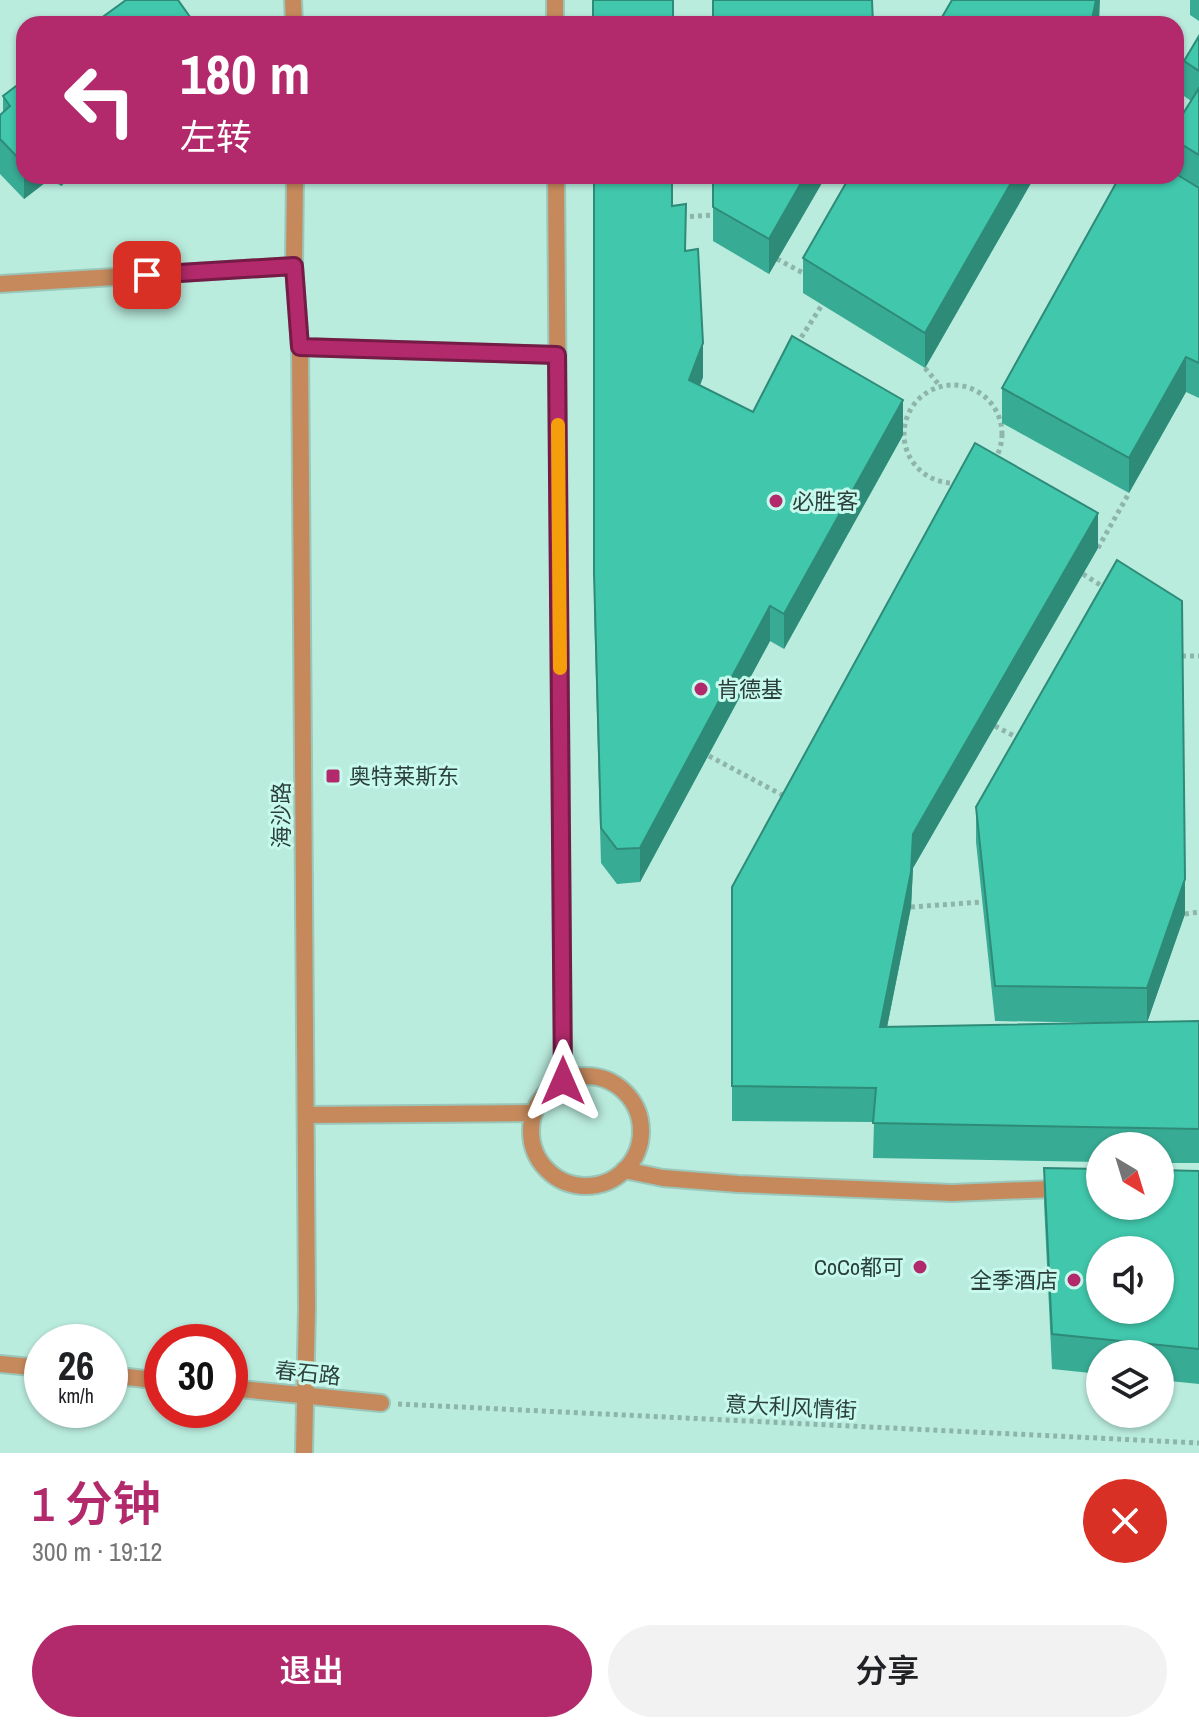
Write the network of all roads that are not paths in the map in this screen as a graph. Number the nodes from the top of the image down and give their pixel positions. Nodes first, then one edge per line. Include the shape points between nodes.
1 (295, 184) edge
2 (556, 184) edge
3 (294, 266) junction
4 (0, 284) edge
5 (300, 347) junction
6 (557, 355) junction
7 (563, 1081) junction
8 (534, 1113) junction
9 (306, 1115) junction
10 (624, 1170) junction
11 (1086, 1187) edge
12 (0, 1364) edge
13 (24, 1366) edge
14 (248, 1389) edge
15 (304, 1394) junction
16 (381, 1403) road end
17 (304, 1453) edge

1 - 3 street, 海沙路
2 - 6 street
3 - 4 street
3 - 5 street, 海沙路
5 - 6 street
5 - 9 street, 海沙路
6 - 7 street
7 - 8 street via 541,1099
7 - 10 street via 596,1077 626,1093 636,1107 640,1141
8 - 9 street
8 - 10 street via 533,1148 548,1171 562,1180 591,1186
9 - 15 street, 海沙路
10 - 11 street via 738,1184 923,1192
12 - 13 street
14 - 15 street, 春石路
15 - 16 street, 春石路
15 - 17 street, 海沙路

